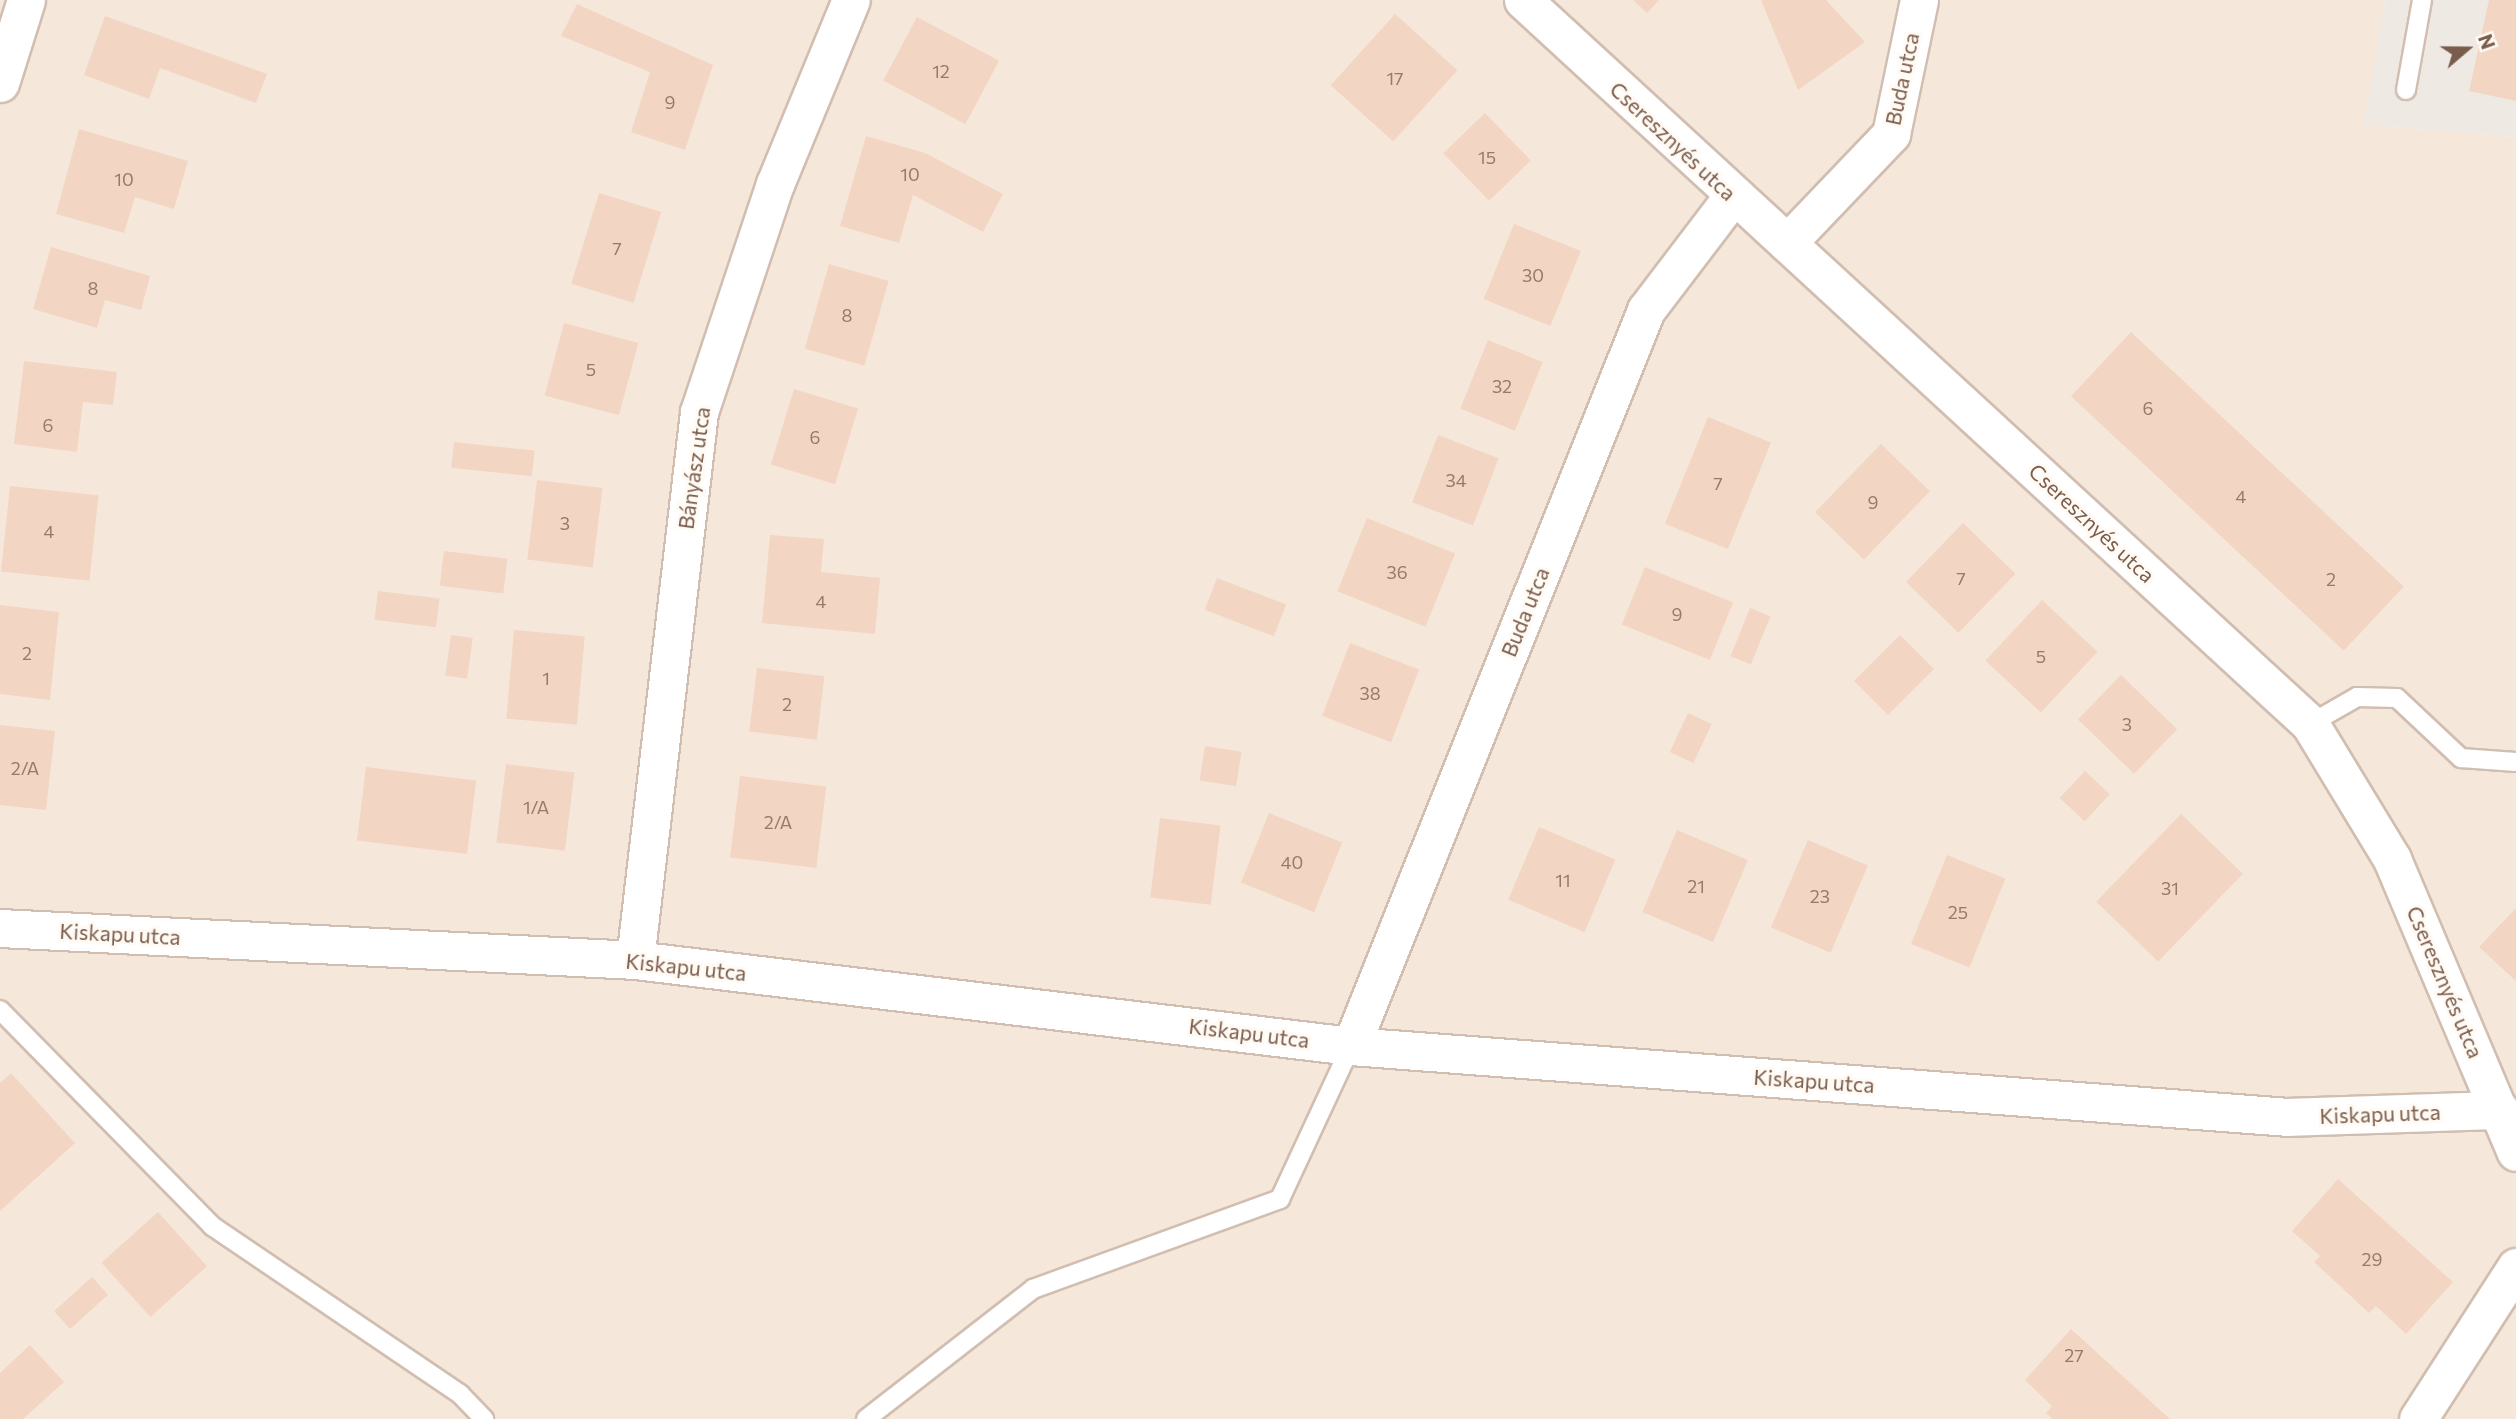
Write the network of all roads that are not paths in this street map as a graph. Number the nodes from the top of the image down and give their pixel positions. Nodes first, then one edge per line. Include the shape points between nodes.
1 (26, 0) edge
2 (851, 0) edge
3 (1524, 0) edge
4 (1919, 0) edge
5 (2422, 0) edge
6 (0, 83) edge
7 (2406, 90) dead end
8 (1732, 197) junction
9 (1787, 243) junction
10 (2310, 724) junction
11 (2516, 762) edge
12 (0, 928) edge
13 (635, 960) junction
14 (0, 1010) edge
15 (1351, 1046) junction
16 (2500, 1110) junction
17 (2516, 1152) edge
18 (2516, 1267) edge
19 (484, 1419) edge
20 (866, 1419) edge
21 (2418, 1419) edge

1 - 6 street
2 - 13 street, Bányász utca via 775,184 699,412
3 - 8 street, Cseresznyés utca
4 - 9 street, Buda utca via 1891,134
5 - 7 lane
8 - 9 street, Cseresznyés utca
8 - 15 street, Buda utca via 1646,310
9 - 10 street, Cseresznyés utca
10 - 11 lane via 2357,697 2397,698 2461,758
10 - 16 street, Cseresznyés utca via 2392,859
12 - 13 street, Kiskapu utca
13 - 15 street, Kiskapu utca
14 - 19 lane via 212,1226 460,1394
15 - 16 street, Kiskapu utca via 2288,1117
15 - 20 lane via 1280,1199 1033,1289
16 - 17 street, Cseresznyés utca
18 - 21 street

